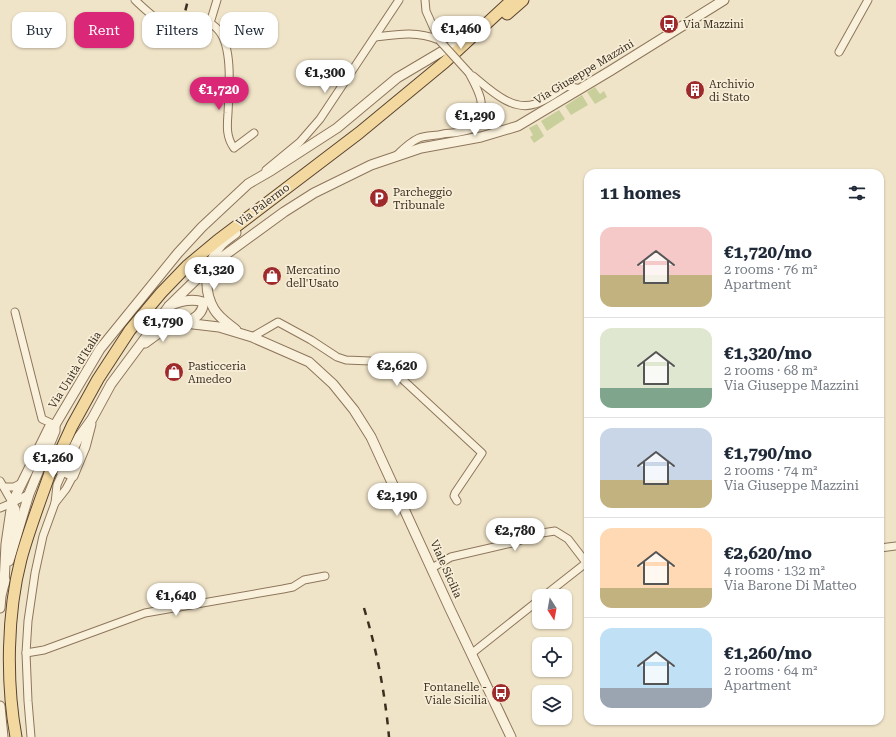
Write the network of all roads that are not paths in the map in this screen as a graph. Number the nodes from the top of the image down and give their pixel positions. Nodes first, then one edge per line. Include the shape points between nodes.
1 (135, 0) edge
2 (217, 0) edge
3 (399, 0) edge
4 (425, 0) edge
5 (511, 0) edge
6 (523, 0) edge
7 (724, 0) edge
8 (868, 0) edge
9 (148, 12) edge
10 (212, 16) edge
11 (212, 25) edge
12 (376, 37) junction
13 (440, 40) junction
14 (839, 52) dead end
15 (469, 73) junction
16 (580, 89) junction
17 (254, 133) dead end
18 (359, 133) junction
19 (397, 155) junction
20 (296, 181) junction
21 (248, 184) junction
22 (210, 266) junction
23 (206, 278) junction
24 (203, 302) junction
25 (169, 306) junction
26 (214, 309) junction
27 (15, 312) dead end
28 (186, 323) junction
29 (241, 334) junction
30 (252, 337) junction
31 (135, 352) junction
32 (92, 419) junction
33 (55, 425) junction
34 (44, 446) junction
35 (65, 454) junction
36 (42, 462) junction
37 (80, 462) junction
38 (63, 472) junction
39 (72, 476) junction
40 (22, 483) junction
41 (2, 484) edge
42 (29, 494) junction
43 (457, 502) dead end
44 (12, 503) junction
45 (55, 503) junction
46 (0, 508) edge
47 (13, 545) junction
48 (896, 546) edge
49 (884, 548) edge
50 (584, 560) edge
51 (584, 566) edge
52 (432, 568) junction
53 (325, 576) dead end
54 (4, 584) junction
55 (553, 589) edge
56 (532, 606) edge
57 (0, 608) edge
58 (26, 653) junction
59 (471, 654) junction
60 (0, 706) edge
61 (3, 737) edge
62 (16, 737) edge
63 (31, 737) edge
64 (511, 737) edge

1 - 9 street
2 - 10 street
3 - 12 street
4 - 13 street via 426,11
5 - 18 main road, Via Palermo via 445,62
5 - 21 street, Via Unità d'Italia via 451,46 397,78 337,128
6 - 18 main road via 400,107
7 - 16 street, Via Giuseppe Mazzini
8 - 14 street
11 - 17 street via 219,30 228,53 227,129 230,143 234,148
12 - 13 street via 414,34
12 - 21 street via 320,119 300,142
13 - 15 street, bridge
15 - 16 street via 499,96 522,106 539,103 567,86
15 - 19 street via 478,89 482,111 474,126 469,130 419,138
16 - 19 street, Via Giuseppe Mazzini via 510,129
18 - 20 main road, Via Palermo
19 - 22 street, Via Giuseppe Mazzini via 370,165 314,193
20 - 22 street via 271,206 222,244
20 - 35 main road, Via Palermo via 216,241 161,293 130,330 98,379 72,426
21 - 33 street, Via Unità d'Italia via 178,253 100,349
22 - 23 street
22 - 25 street, Via Giuseppe Mazzini
23 - 24 street
23 - 26 street via 209,298
24 - 25 street via 188,300
24 - 26 street
24 - 28 street via 201,313
25 - 28 street via 168,314 171,318 176,322
25 - 31 street, Via Giuseppe Mazzini
26 - 29 street
27 - 33 street via 42,420
28 - 29 street, Viale Sicilia via 219,327
28 - 31 street, Via Giuseppe Mazzini via 160,332
29 - 30 street, Viale Sicilia
30 - 43 street via 278,322 337,357 388,366 482,453 455,493
30 - 52 street, Viale Sicilia via 309,362 333,384 354,410 371,437
31 - 32 street, Via Giuseppe Mazzini via 111,384
32 - 35 street, Via Giuseppe Mazzini
32 - 37 street, Via Giuseppe Mazzini
33 - 34 street, Via Unità d'Italia via 49,428
34 - 35 street
34 - 36 street, Via Unità d'Italia
34 - 40 street, Via Unità d'Italia
35 - 37 street
35 - 38 street, Via Giuseppe Mazzini
35 - 62 main road, Via Palermo, bridge via 50,473 21,560 14,597 10,636 10,684
36 - 38 street
36 - 42 street, Via Unità d'Italia
37 - 39 street, Via Giuseppe Mazzini
38 - 39 street
38 - 45 street, Via Giuseppe Mazzini via 57,485
39 - 45 street, Via Giuseppe Mazzini
40 - 41 street via 14,487
40 - 44 street, Via Unità d'Italia
41 - 44 street
42 - 44 street
42 - 47 street, Via Unità d'Italia
44 - 46 street
44 - 47 street via 16,509
44 - 54 street, Via Unità d'Italia
45 - 58 street, Via Giuseppe Mazzini via 43,536 35,573
47 - 54 street, Via Unità d'Italia
48 - 49 street
50 - 52 street via 568,539 555,531 451,557
51 - 55 street
52 - 59 street, Viale Sicilia
53 - 58 street via 304,580 293,587 145,613 44,650
54 - 57 street, Via Unità d'Italia
56 - 59 street
58 - 63 street, Via Giuseppe Mazzini
59 - 64 street, Viale Sicilia
60 - 61 street

